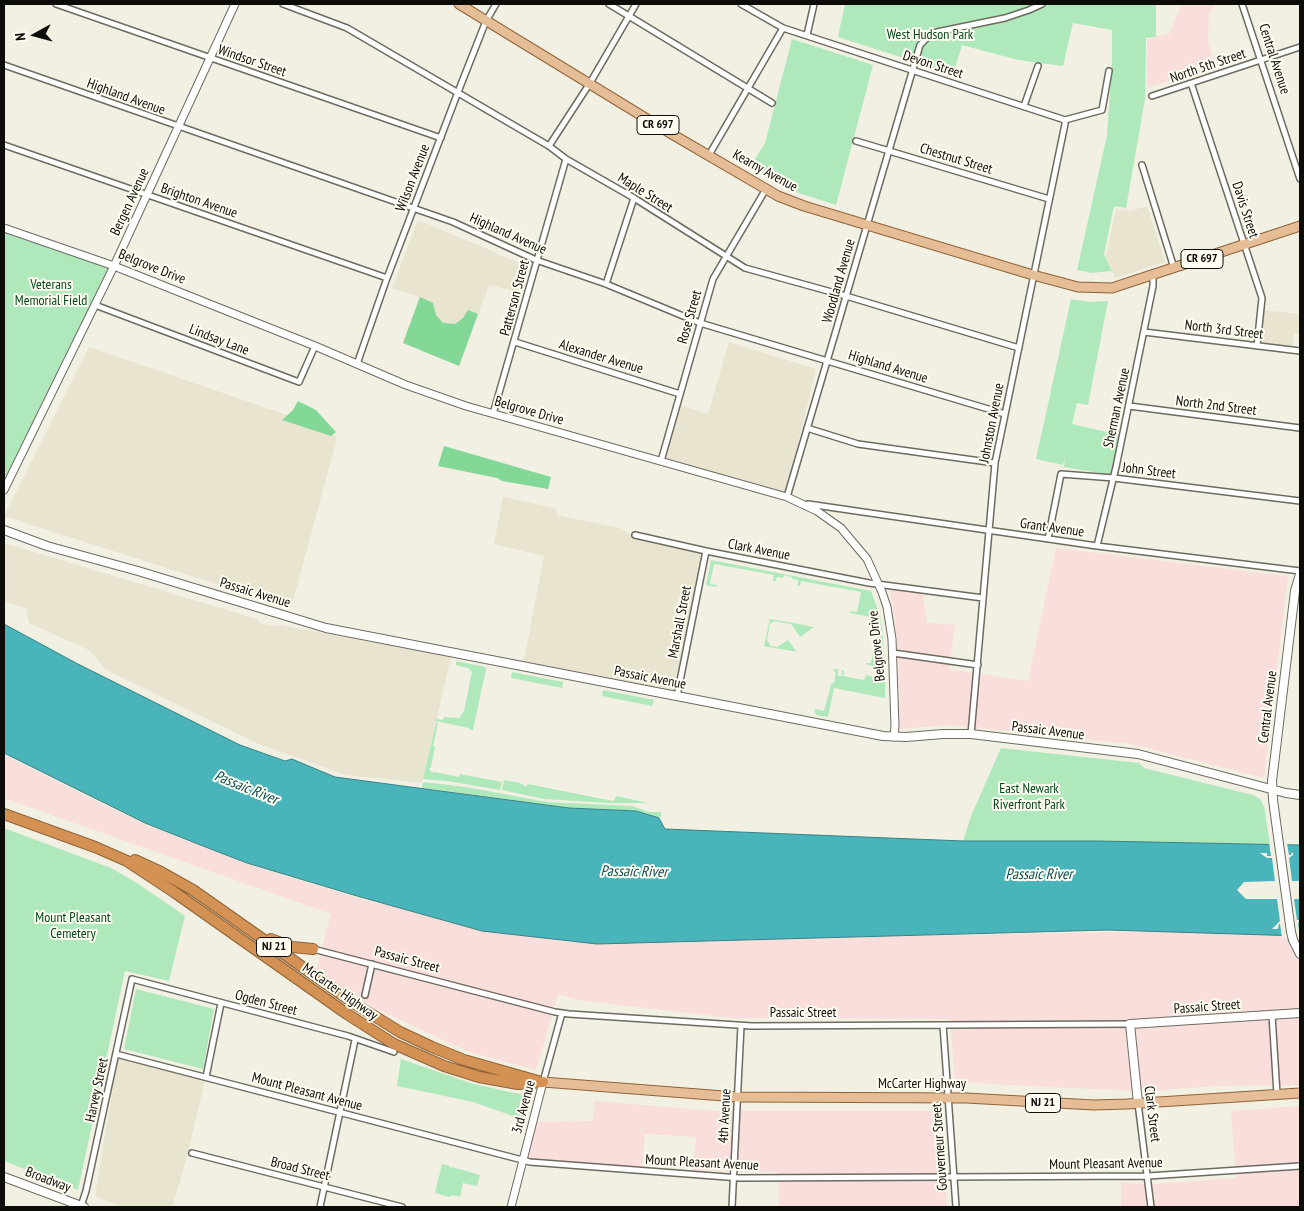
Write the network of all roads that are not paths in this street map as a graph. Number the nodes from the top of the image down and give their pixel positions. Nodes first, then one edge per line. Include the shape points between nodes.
1 (56, 4) edge
2 (235, 4) edge
3 (283, 4) edge
4 (459, 4) edge
5 (496, 4) edge
6 (609, 4) edge
7 (636, 4) edge
8 (741, 4) edge
9 (814, 4) edge
10 (1042, 4) edge
11 (1242, 4) edge
12 (629, 16) junction
13 (486, 21) junction
14 (783, 28) junction
15 (807, 35) junction
16 (1300, 48) edge
17 (209, 58) junction
18 (1261, 60) junction
19 (4, 65) edge
20 (1038, 66) dead end
21 (912, 70) junction
22 (1109, 71) dead end
23 (590, 83) junction
24 (1191, 83) junction
25 (747, 88) junction
26 (458, 92) junction
27 (1152, 96) dead end
28 (772, 103) dead end
29 (1024, 106) junction
30 (1065, 120) junction
31 (178, 127) junction
32 (441, 138) junction
33 (856, 141) dead end
34 (4, 145) edge
35 (549, 146) junction
36 (888, 151) junction
37 (709, 155) junction
38 (566, 159) junction
39 (1142, 165) dead end
40 (1300, 179) edge
41 (766, 189) junction
42 (147, 196) junction
43 (634, 198) junction
44 (1049, 199) junction
45 (413, 208) junction
46 (867, 225) junction
47 (1300, 226) edge
48 (4, 228) edge
49 (1244, 245) junction
50 (726, 256) junction
51 (536, 260) junction
52 (114, 266) junction
53 (1174, 268) junction
54 (1033, 275) junction
55 (1153, 275) junction
56 (387, 278) junction
57 (606, 284) junction
58 (846, 296) junction
59 (95, 305) junction
60 (700, 323) junction
61 (1144, 332) junction
62 (514, 342) junction
63 (315, 346) junction
64 (1257, 346) junction
65 (1019, 348) junction
66 (1300, 351) edge
67 (827, 361) junction
68 (357, 364) junction
69 (680, 394) junction
70 (1128, 406) junction
71 (492, 414) junction
72 (1005, 414) junction
73 (807, 428) junction
74 (1300, 428) edge
75 (661, 461) junction
76 (995, 463) junction
77 (1114, 478) junction
78 (4, 490) edge
79 (787, 497) junction
80 (1300, 501) edge
81 (801, 503) junction
82 (4, 530) edge
83 (989, 531) junction
84 (635, 535) dead end
85 (1048, 539) junction
86 (1097, 546) junction
87 (706, 551) junction
88 (1300, 573) edge
89 (879, 584) junction
90 (983, 598) junction
91 (893, 653) junction
92 (978, 665) junction
93 (677, 696) junction
94 (970, 734) junction
95 (894, 737) junction
96 (1273, 790) junction
97 (1300, 795) edge
98 (4, 814) edge
99 (237, 921) junction
100 (314, 949) joint
101 (1300, 954) edge
102 (372, 964) junction
103 (132, 979) joint
104 (365, 995) dead end
105 (221, 1003) junction
106 (562, 1013) junction
107 (1300, 1013) edge
108 (1272, 1015) junction
109 (1130, 1024) junction
110 (943, 1025) junction
111 (741, 1026) junction
112 (355, 1040) junction
113 (394, 1052) dead end
114 (116, 1054) junction
115 (206, 1077) junction
116 (544, 1082) junction
117 (1300, 1093) edge
118 (1277, 1094) junction
119 (737, 1096) junction
120 (948, 1097) junction
121 (1138, 1103) junction
122 (340, 1113) junction
123 (192, 1153) dead end
124 (523, 1161) junction
125 (1300, 1166) edge
126 (1148, 1176) junction
127 (4, 1177) edge
128 (954, 1177) junction
129 (733, 1178) junction
130 (324, 1187) junction
131 (82, 1207) edge
132 (320, 1207) edge
133 (402, 1207) edge
134 (511, 1207) edge
135 (732, 1207) edge
136 (956, 1207) edge
137 (1151, 1207) edge

1 - 17 street, Windsor Street
2 - 17 street, Bergen Avenue
3 - 26 street, Maple Street via 347,28
4 - 13 main road, Kearny Avenue / CR 697
5 - 13 street, Wilson Avenue
6 - 12 street
7 - 12 street
8 - 14 street, Devon Street
9 - 15 street
10 - 21 street, Woodland Avenue via 1010,17 933,33 920,45
11 - 18 street, Central Avenue
12 - 23 street
12 - 25 street
13 - 23 main road, Kearny Avenue / CR 697
13 - 26 street, Wilson Avenue
14 - 15 street, Devon Street
14 - 25 street
15 - 21 street, Devon Street
16 - 18 street, North 5th Street
17 - 31 street, Bergen Avenue
17 - 32 street, Windsor Street
18 - 24 street, North 5th Street
18 - 40 street, Central Avenue
19 - 31 street, Highland Avenue
20 - 29 street
21 - 29 street, Devon Street
21 - 36 street, Woodland Avenue
22 - 30 street via 1102,110
23 - 35 street
23 - 37 main road, Kearny Avenue / CR 697
24 - 27 street, North 5th Street
24 - 49 street, Davis Street
25 - 28 street
25 - 37 street
26 - 32 street, Wilson Avenue
26 - 35 street, Maple Street
29 - 30 street, Devon Street
30 - 44 street, Johnston Avenue
31 - 42 street, Bergen Avenue
31 - 45 street, Highland Avenue
32 - 45 street, Wilson Avenue
33 - 36 street, Chestnut Street
34 - 42 street, Brighton Avenue
35 - 38 street, Maple Street
36 - 44 street, Chestnut Street
36 - 46 street, Woodland Avenue
37 - 41 main road, Kearny Avenue / CR 697
38 - 43 street, Maple Street
38 - 51 street, Patterson Street
39 - 53 street
41 - 46 main road, Kearny Avenue / CR 697 via 804,206
41 - 50 street, Rose Street
42 - 52 street, Bergen Avenue
42 - 56 street, Brighton Avenue
43 - 50 street, Maple Street
43 - 57 street
44 - 54 street, Johnston Avenue
45 - 51 street, Highland Avenue via 479,232
45 - 56 street, Wilson Avenue
46 - 54 main road, Kearny Avenue / CR 697
46 - 58 street, Woodland Avenue
47 - 49 main road, CR 697
48 - 52 street, Belgrove Drive
49 - 53 main road, CR 697
49 - 64 street, Davis Street via 1262,302
50 - 58 street, Maple Street via 745,268
50 - 60 street, Rose Street via 713,279
51 - 57 street, Highland Avenue
51 - 62 street, Patterson Street
52 - 59 street, Bergen Avenue
52 - 63 street, Belgrove Drive
53 - 55 main road, CR 697
54 - 55 main road, Kearny Avenue / CR 697 via 1102,288
54 - 65 street, Johnston Avenue
55 - 61 street, Sherman Avenue
56 - 68 street, Wilson Avenue
57 - 60 street, Highland Avenue
58 - 65 street, Maple Street
58 - 67 street, Woodland Avenue
59 - 63 street, Lindsay Lane via 298,382
59 - 78 street, Bergen Avenue
60 - 67 street, Highland Avenue
60 - 69 street, Rose Street
61 - 64 street, North 3rd Street
61 - 70 street, Sherman Avenue
62 - 69 street, Alexander Avenue
62 - 71 street, Patterson Street
63 - 68 street, Belgrove Drive
64 - 66 street, North 3rd Street
65 - 72 street, Johnston Avenue
67 - 72 street, Highland Avenue
67 - 73 street, Woodland Avenue
68 - 71 street, Belgrove Drive via 406,385
69 - 75 street, Rose Street
70 - 74 street, North 2nd Street
70 - 77 street, Sherman Avenue
71 - 75 street, Belgrove Drive
72 - 76 street, Johnston Avenue
73 - 76 street via 858,444
73 - 79 street, Woodland Avenue
75 - 79 street, Belgrove Drive
76 - 83 street, Johnston Avenue
77 - 80 street, John Street
77 - 85 street, John Street via 1061,474
77 - 86 street, Sherman Avenue
79 - 81 street, Belgrove Drive
81 - 83 street, Grant Avenue
81 - 89 street, Belgrove Drive via 841,528 867,560
82 - 93 main road, Passaic Avenue via 51,547 326,628
83 - 85 street, Grant Avenue
83 - 90 street, Johnston Avenue
84 - 87 street, Clark Avenue
85 - 86 street, Grant Avenue
86 - 88 street, Grant Avenue
87 - 89 street, Clark Avenue
87 - 93 street, Marshall Street
88 - 96 main road, Central Avenue via 1286,655
89 - 90 street, Clark Avenue
89 - 91 street, Belgrove Drive via 887,607
90 - 92 street, Johnston Avenue
91 - 92 street
91 - 95 street, Belgrove Drive
92 - 94 street, Johnston Avenue
93 - 95 main road, Passaic Avenue
94 - 95 main road, Passaic Avenue
94 - 96 main road, Passaic Avenue via 1138,754
96 - 97 main road, Passaic Avenue
96 - 101 main road, Central Avenue via 1292,938
98 - 99 highway, McCarter Highway / NJ 21 via 145,864 193,890
98 - 116 highway, McCarter Highway / NJ 21 via 111,854 141,870 394,1044 444,1066 479,1076 518,1084
99 - 100 highway via 283,944
99 - 116 highway, McCarter Highway / NJ 21 via 354,1004 400,1032 448,1054
100 - 102 street, Passaic Street
102 - 104 street
102 - 106 street, Passaic Street
103 - 105 street, Ogden Street
103 - 114 street, Harvey Street
105 - 112 street, Ogden Street
105 - 115 street
106 - 111 street, Passaic Street
106 - 116 street, 3rd Avenue
107 - 108 main road, Passaic Street
108 - 109 main road, Passaic Street
108 - 118 street
109 - 110 street, Passaic Street
109 - 121 main road, Clark Street
110 - 111 street, Passaic Street
110 - 120 street, Gouverneur Street
111 - 119 street, 4th Avenue
112 - 113 street, Ogden Street
112 - 122 street
114 - 115 street, Mount Pleasant Avenue
114 - 131 street, Harvey Street
115 - 122 street, Mount Pleasant Avenue
116 - 119 main road, McCarter Highway / NJ 21
116 - 124 street, 3rd Avenue
117 - 118 main road, McCarter Highway / NJ 21
118 - 121 main road, McCarter Highway / NJ 21
119 - 120 main road, McCarter Highway / NJ 21
119 - 129 street, 4th Avenue
120 - 121 main road, McCarter Highway / NJ 21 via 1083,1104
120 - 128 street, Gouverneur Street
121 - 126 street, Clark Street
122 - 124 street, Mount Pleasant Avenue
122 - 130 street
123 - 130 street, Broad Street
124 - 129 street, Mount Pleasant Avenue
124 - 134 street, 3rd Avenue
125 - 126 street, Mount Pleasant Avenue
126 - 128 street, Mount Pleasant Avenue
126 - 137 street, Clark Street
127 - 131 main road, Broadway
128 - 129 street, Mount Pleasant Avenue
128 - 136 street, Gouverneur Street
129 - 135 street, 4th Avenue
130 - 132 street
130 - 133 street, Broad Street

